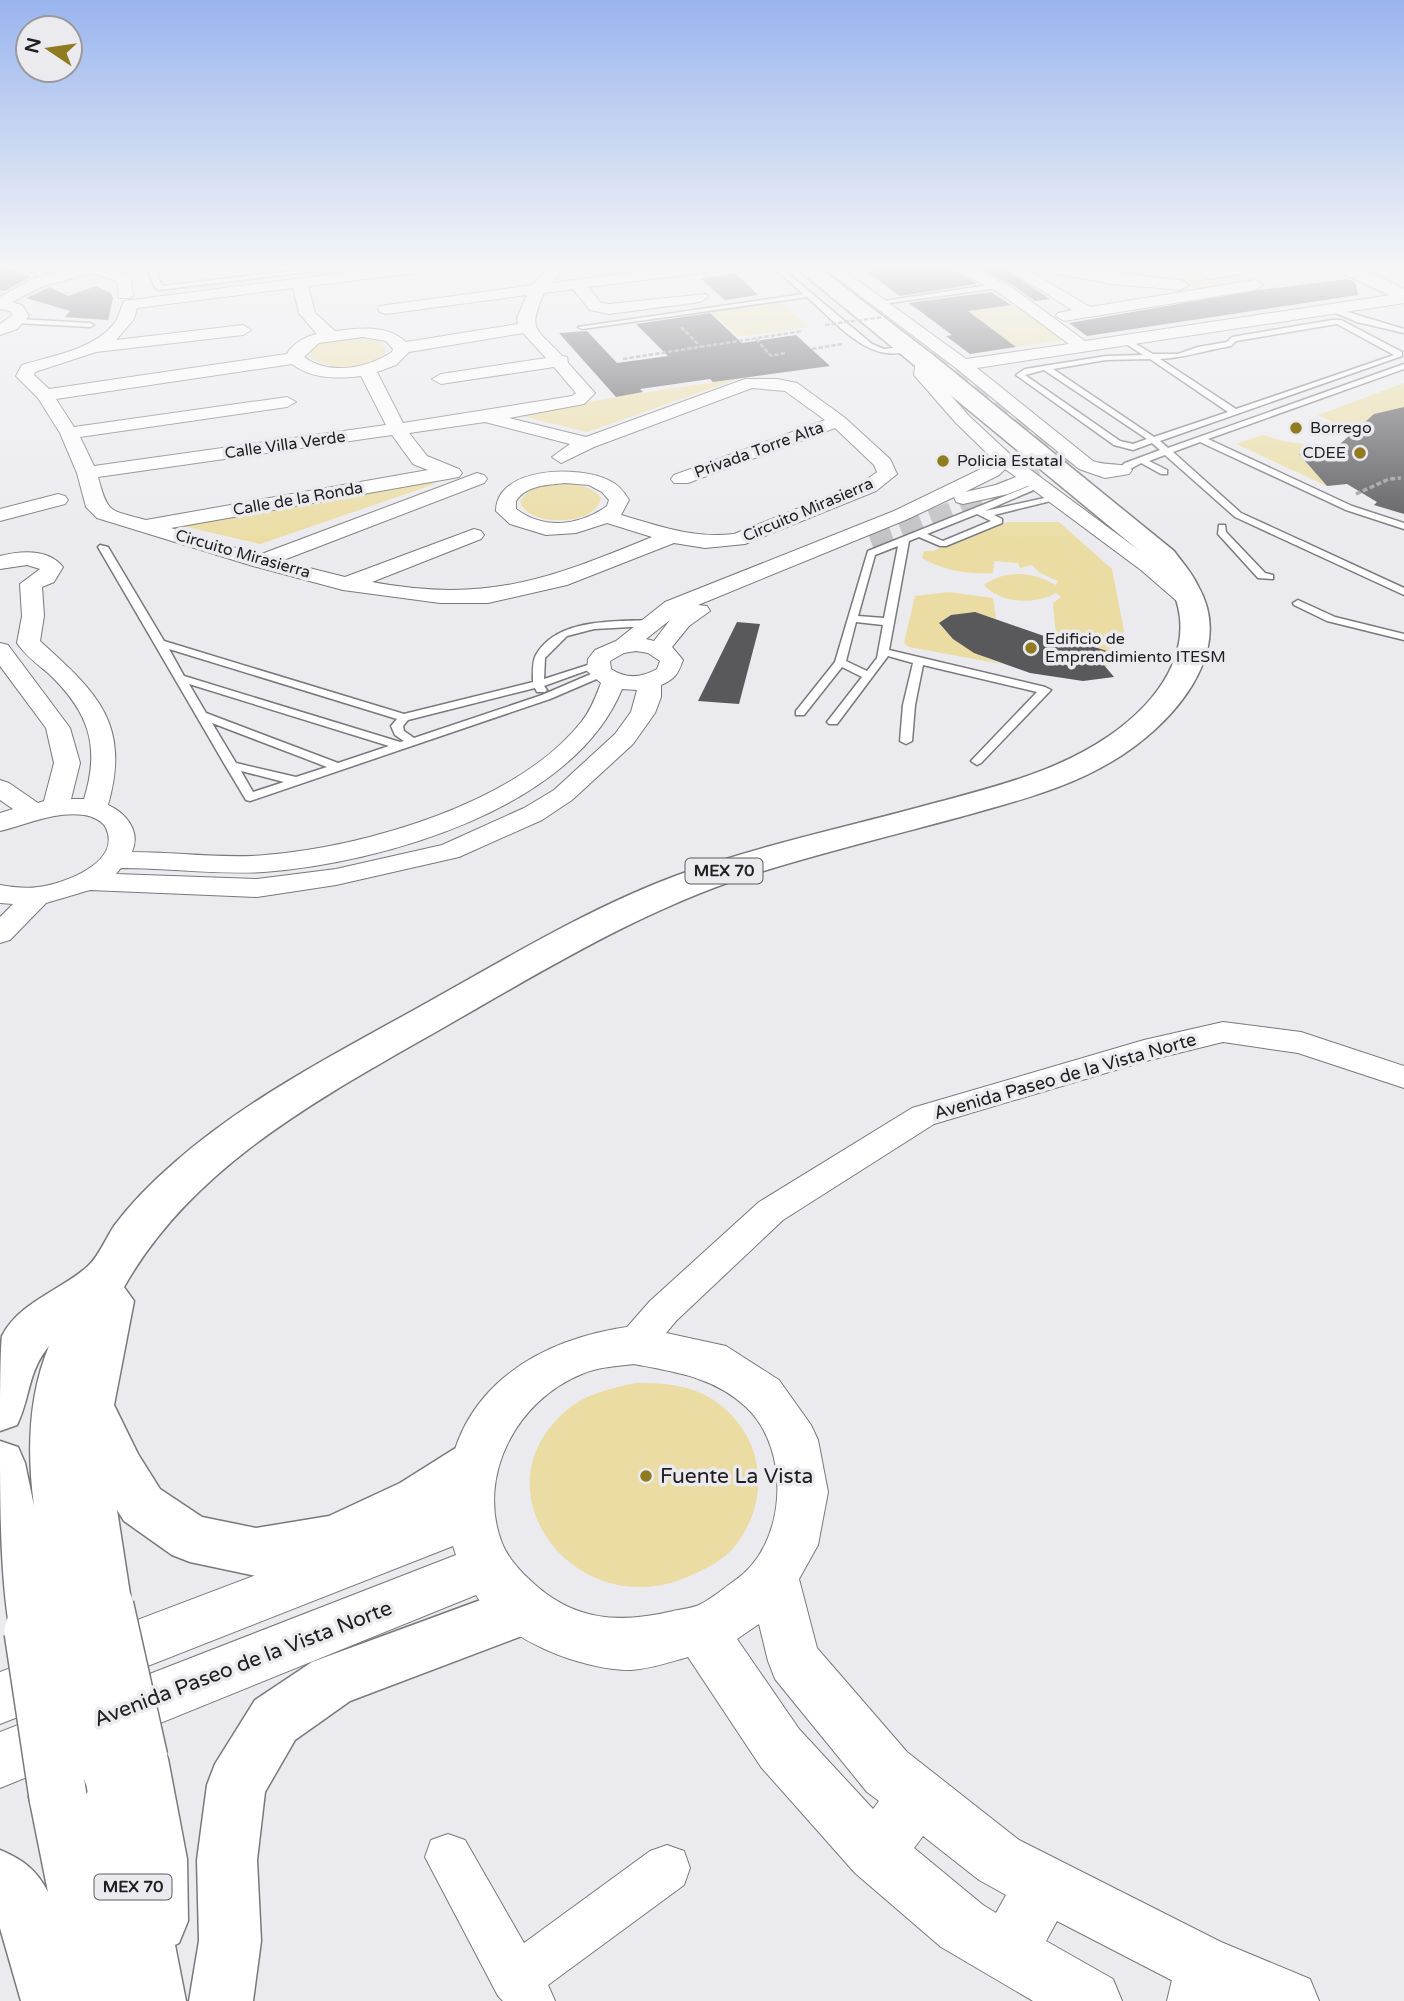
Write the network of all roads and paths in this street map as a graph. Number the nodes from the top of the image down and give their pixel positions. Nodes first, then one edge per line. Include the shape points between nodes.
1 (56, 359) edge
2 (286, 359) edge
3 (296, 359) edge
4 (394, 359) edge
5 (924, 359) edge
6 (935, 359) edge
7 (948, 359) edge
8 (998, 359) edge
9 (1098, 359) edge
10 (1155, 359) edge
11 (1386, 359) edge
12 (561, 361) joint
13 (963, 365) junction
14 (1046, 368) junction
15 (1399, 368) edge
16 (368, 370) junction
17 (1361, 370) junction
18 (1404, 375) edge
19 (441, 379) dead end
20 (45, 395) junction
21 (287, 402) dead end
22 (1236, 413) junction
23 (484, 417) junction
24 (838, 421) junction
25 (397, 429) junction
26 (69, 433) junction
27 (1155, 441) junction
28 (1206, 441) junction
29 (587, 443) junction
30 (1133, 447) junction
31 (1170, 455) junction
32 (561, 457) dead end
33 (1004, 459) junction
34 (1148, 461) junction
35 (1122, 470) joint
36 (448, 472) junction
37 (1164, 472) dead end
38 (87, 473) junction
39 (1401, 478) dead end
40 (681, 479) dead end
41 (477, 480) junction
42 (1036, 482) junction
43 (517, 488) junction
44 (0, 491) edge
45 (1058, 498) junction
46 (58, 500) dead end
47 (1338, 502) junction
48 (20, 510) junction
49 (981, 512) junction
50 (0, 515) edge
51 (607, 517) junction
52 (148, 526) junction
53 (1404, 526) edge
54 (1222, 527) dead end
55 (919, 534) junction
56 (474, 535) dead end
57 (675, 535) junction
58 (904, 540) junction
59 (872, 544) tunnel mouth
60 (103, 547) dead end
61 (260, 562) junction
62 (0, 563) edge
63 (800, 569) junction
64 (1269, 577) dead end
65 (350, 583) junction
66 (1404, 592) edge
67 (1298, 603) dead end
68 (1194, 604) junction
69 (682, 611) junction
70 (853, 619) junction
71 (889, 622) junction
72 (650, 623) junction
73 (1404, 637) edge
74 (28, 643) junction
75 (159, 643) junction
76 (624, 645) junction
77 (659, 649) junction
78 (1, 651) edge
79 (884, 652) junction
80 (919, 661) junction
81 (840, 662) junction
82 (605, 673) junction
83 (869, 676) junction
84 (180, 678) junction
85 (649, 681) junction
86 (538, 684) junction
87 (546, 697) junction
88 (800, 713) dead end
89 (202, 715) junction
90 (404, 718) junction
91 (834, 722) dead end
92 (587, 730) junction
93 (624, 739) junction
94 (906, 741) dead end
95 (413, 742) junction
96 (400, 746) junction
97 (977, 761) dead end
98 (231, 765) junction
99 (337, 768) junction
100 (296, 781) junction
101 (0, 788) edge
102 (94, 809) junction
103 (19, 814) edge
104 (427, 828) junction
105 (450, 850) junction
106 (114, 860) junction
107 (87, 881) junction
108 (0, 894) edge
109 (37, 896) junction
110 (0, 934) edge
111 (1404, 1077) edge
112 (113, 1266) junction
113 (634, 1345) junction
114 (90, 1405) junction
115 (0, 1410) edge
116 (0, 1463) edge
117 (472, 1465) junction
118 (469, 1517) junction
119 (486, 1567) junction
120 (773, 1578) junction
121 (524, 1610) junction
122 (73, 1620) junction
123 (701, 1632) junction
124 (0, 1698) edge
125 (0, 1760) edge
126 (919, 1796) junction
127 (875, 1853) junction
128 (448, 1857) dead end
129 (667, 1868) dead end
130 (0, 1881) edge
131 (1045, 1884) junction
132 (1007, 1952) junction
133 (1196, 1982) edge
134 (152, 1990) edge
135 (523, 1990) edge
136 (53, 2001) edge
137 (93, 2001) edge
138 (220, 2001) edge
139 (1091, 2001) edge
140 (1289, 2001) edge

1 - 20 street, Circuito Mirasierra via 28,369 26,376
2 - 20 street
3 - 16 street via 321,371
4 - 16 street
5 - 33 street via 923,375
6 - 68 highway, MEX 70 via 1164,557 1181,576
7 - 13 street
8 - 13 street
9 - 14 lane
10 - 22 lane
11 - 17 lane
12 - 19 street
12 - 23 street via 586,393 578,400
13 - 35 street via 1086,465 1105,472
14 - 27 lane
14 - 30 lane via 1020,375 1117,443
15 - 17 lane
15 - 28 lane
16 - 25 street
17 - 22 lane
18 - 28 lane
20 - 26 street, Circuito Mirasierra
21 - 26 street
22 - 27 lane
23 - 25 street, Calle Villa Verde
23 - 29 street
24 - 29 street, Circuito Mirasierra via 791,387 751,383
24 - 40 street, Privada Torre Alta
24 - 57 street, Circuito Mirasierra via 883,463 887,474 869,487 738,540 722,543
25 - 36 street via 420,460
25 - 38 street, Calle Villa Verde
26 - 38 street, Circuito Mirasierra
27 - 30 lane
27 - 31 lane
28 - 31 lane
28 - 47 lane
29 - 32 street, Circuito Mirasierra
30 - 34 lane
31 - 34 lane
31 - 66 lane via 1238,515
33 - 42 street
33 - 69 street via 992,471 901,515
34 - 35 lane via 1134,470
34 - 37 lane
36 - 41 street
36 - 52 street, Calle de la Ronda
38 - 52 street, Circuito Mirasierra via 96,507
39 - 47 path via 1388,479
41 - 43 street
41 - 61 street, Calle de la Ronda
42 - 45 street
42 - 49 lane
42 - 63 street via 959,498
43 - 51 street via 550,478 593,481 610,488 619,500
43 - 51 street via 504,503 506,511 525,524 559,529
44 - 48 street
45 - 49 lane
45 - 68 street
46 - 48 street
47 - 53 lane
48 - 50 street
49 - 55 lane
49 - 55 lane via 999,521 943,544
51 - 57 street
52 - 61 street, Circuito Mirasierra
54 - 64 lane via 1262,576
55 - 58 lane
56 - 65 street
57 - 65 street, Circuito Mirasierra via 541,586 490,596 440,597
58 - 70 lane via 871,553
58 - 71 lane
59 - 63 street
60 - 75 lane
61 - 65 street, Circuito Mirasierra
62 - 74 street via 40,558 52,567 46,577 31,584 33,616
63 - 69 street
67 - 73 lane via 1331,619
68 - 112 highway, MEX 70 via 1195,650 1171,696 1150,720 1091,761 1030,786 721,872 626,912 546,953 296,1096 223,1145 157,1205
69 - 72 street
69 - 77 street
70 - 71 lane
70 - 81 lane
71 - 79 lane
72 - 76 street
72 - 86 lane via 594,626 563,634 540,657
74 - 78 street
74 - 102 street via 86,697 101,732 104,772
75 - 84 lane
75 - 90 lane
76 - 77 street
76 - 82 street via 604,653
77 - 85 street via 671,666 667,673
78 - 103 street via 58,728 67,763
79 - 80 lane
79 - 83 lane
80 - 94 lane
80 - 97 lane via 1045,690
81 - 83 lane
81 - 88 lane
82 - 85 street via 625,683
82 - 86 lane
82 - 87 lane
82 - 92 street via 604,706
83 - 91 lane
84 - 89 lane
84 - 96 lane
85 - 93 street via 643,713
86 - 87 lane
86 - 90 lane
87 - 95 lane
89 - 98 lane
89 - 99 lane
90 - 95 lane via 397,726 399,733
92 - 93 street
92 - 104 street via 524,782
93 - 105 street via 563,795 533,814
95 - 96 lane
96 - 99 lane
98 - 100 lane
98 - 100 lane via 250,797
99 - 100 lane
101 - 103 street
102 - 103 street
102 - 106 street via 112,817 121,829 122,844
104 - 105 street
104 - 106 street via 360,847 267,863
105 - 107 street via 336,877 257,888
106 - 107 street
107 - 109 street
108 - 109 street
109 - 110 street
111 - 113 street, Avenida Paseo de la Vista Norte via 1301,1043 1223,1032 923,1116 771,1210 663,1311
112 - 114 highway
112 - 115 highway via 35,1326 15,1353
112 - 122 highway, MEX 70 via 63,1373 56,1413 54,1440
113 - 117 street via 580,1354 532,1379 495,1417
113 - 120 street via 687,1350 736,1371 775,1406 789,1427 804,1476 804,1502 799,1529
114 - 117 highway via 142,1505 190,1538 256,1552 335,1539 418,1499
114 - 122 highway
116 - 122 highway
117 - 118 street
118 - 119 street
118 - 124 street
119 - 121 street
119 - 125 street, Avenida Paseo de la Vista Norte
120 - 123 street via 745,1605
120 - 126 street via 794,1661 887,1772
121 - 123 street via 549,1626 608,1643 639,1645
121 - 138 highway via 332,1681 275,1720 236,1784 227,1860 230,1941
122 - 134 highway, MEX 70, bridge via 126,1766
122 - 137 highway, bridge via 58,1797 98,1982
123 - 127 street via 780,1748
126 - 127 street
126 - 131 street via 999,1860
127 - 132 street via 962,1926
128 - 135 street
129 - 135 street
130 - 136 highway via 8,1885 27,1916
131 - 132 street
131 - 133 street
132 - 139 street
133 - 140 street

